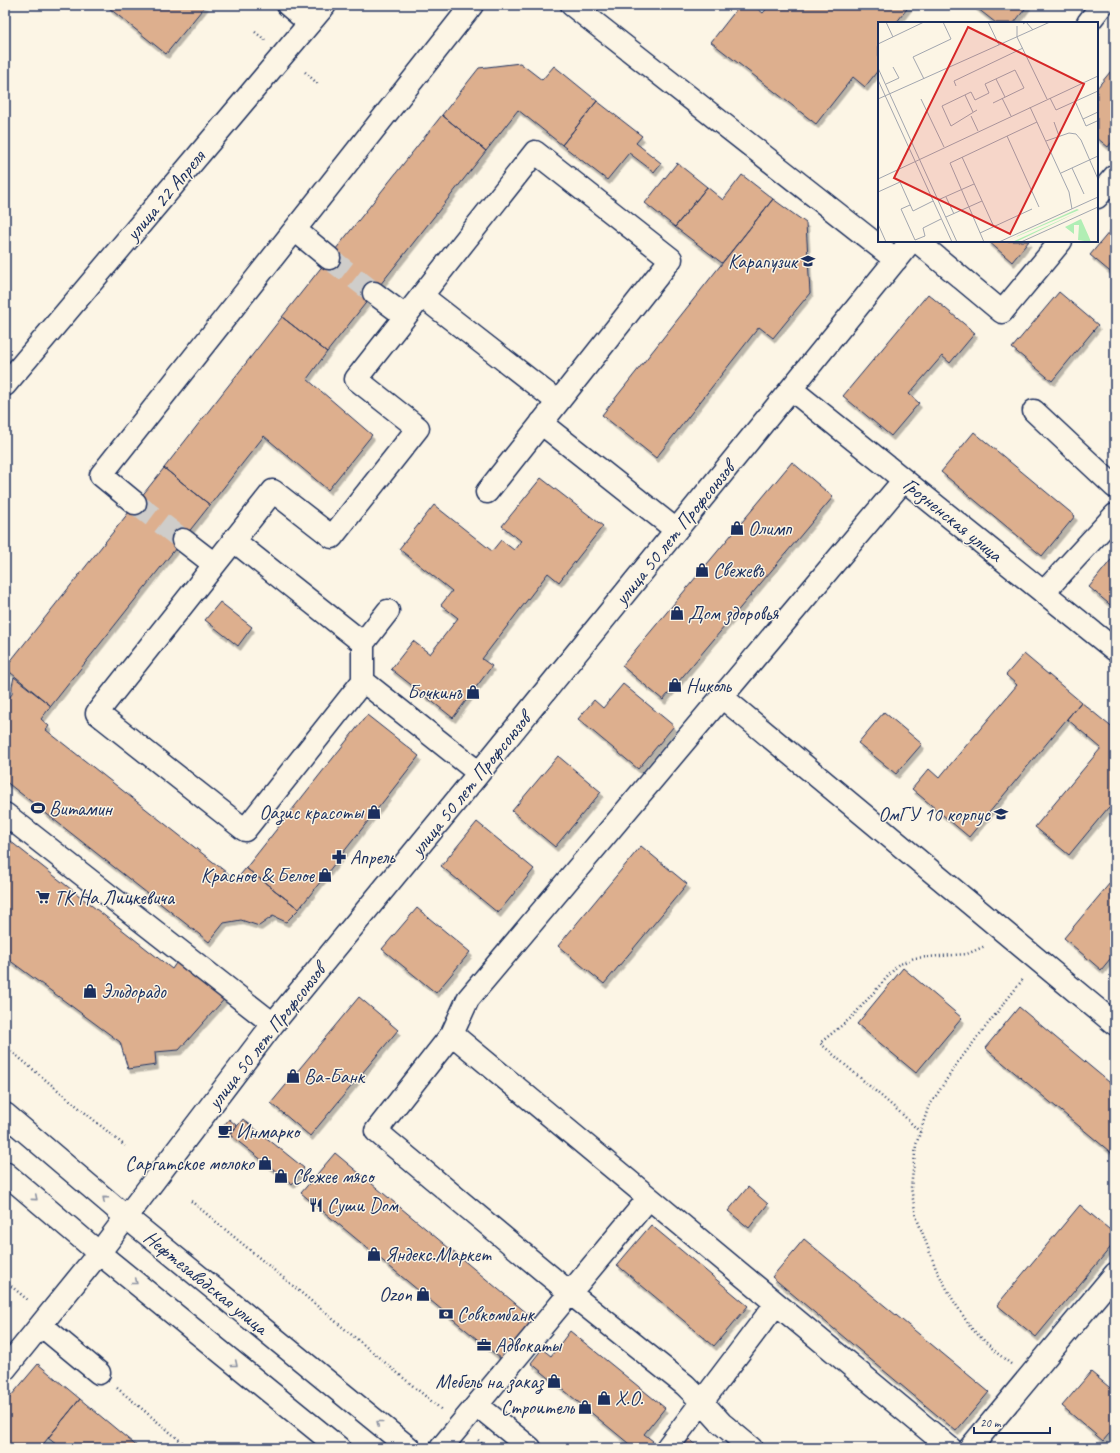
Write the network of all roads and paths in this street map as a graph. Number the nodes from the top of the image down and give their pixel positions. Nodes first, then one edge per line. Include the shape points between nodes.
1 (288, 5) edge
2 (325, 5) edge
3 (472, 5) edge
4 (572, 5) edge
5 (1102, 5) edge
6 (1089, 22) edge
7 (309, 23) junction
8 (255, 32) dead end
9 (268, 43) dead end
10 (305, 72) dead end
11 (319, 86) dead end
12 (1115, 176) edge
13 (1098, 197) edge
14 (295, 230) junction
15 (910, 242) edge
16 (918, 242) edge
17 (1060, 242) edge
18 (329, 258) tunnel mouth
19 (896, 260) junction
20 (374, 293) tunnel mouth
21 (422, 296) junction
22 (405, 316) junction
23 (5, 385) edge
24 (791, 389) junction
25 (558, 402) junction
26 (1034, 411) dead end
27 (541, 423) junction
28 (904, 480) junction
29 (1115, 487) edge
30 (487, 492) dead end
31 (136, 503) tunnel mouth
32 (1115, 516) edge
33 (676, 530) junction
34 (183, 540) tunnel mouth
35 (233, 540) junction
36 (214, 564) junction
37 (1044, 592) junction
38 (388, 612) dead end
39 (363, 643) junction
40 (1115, 650) edge
41 (363, 681) junction
42 (722, 697) junction
43 (479, 773) junction
44 (5, 814) edge
45 (1000, 929) junction
46 (1039, 960) junction
47 (273, 1024) junction
48 (1115, 1024) edge
49 (452, 1034) junction
50 (5, 1046) edge
51 (5, 1114) edge
52 (920, 1132) junction
53 (126, 1146) dead end
54 (5, 1173) edge
55 (649, 1198) junction
56 (191, 1200) dead end
57 (126, 1217) junction
58 (99, 1253) junction
59 (1115, 1274) edge
60 (5, 1281) edge
61 (570, 1293) junction
62 (776, 1304) junction
63 (44, 1321) junction
64 (5, 1369) edge
65 (99, 1373) joint
66 (1028, 1378) junction
67 (702, 1402) junction
68 (477, 1405) junction
69 (460, 1425) junction
70 (188, 1448) edge
71 (339, 1448) edge
72 (409, 1448) edge
73 (441, 1448) edge
74 (488, 1448) edge
75 (530, 1448) edge
76 (667, 1448) edge
77 (751, 1448) edge
78 (950, 1448) edge
79 (970, 1448) edge

1 - 7 street
2 - 7 street, улица 22 Апреля
3 - 14 street
4 - 19 street
5 - 6 street
7 - 23 street, улица 22 Апреля
8 - 9 path
10 - 11 path
12 - 13 street
14 - 18 street
14 - 31 street via 101,475
15 - 19 street, улица 50 лет Профсоюзов
16 - 17 street via 1002,312
19 - 24 street, улица 50 лет Профсоюзов
20 - 22 street
21 - 22 street
21 - 25 street
21 - 25 street via 535,152 671,259
22 - 35 street via 356,380 418,428 332,537 272,491
24 - 28 street, Грозненская улица
24 - 33 street, улица 50 лет Профсоюзов
25 - 27 street
26 - 29 street
27 - 30 street
27 - 33 street
28 - 37 street, Грозненская улица
28 - 42 street
32 - 37 street
33 - 43 street, улица 50 лет Профсоюзов
34 - 36 street
35 - 36 street
35 - 39 street
36 - 41 street via 97,713 245,830
37 - 40 street, Грозненская улица
38 - 39 street
39 - 41 street
41 - 43 street
42 - 45 street
42 - 49 street via 468,1000
43 - 47 street, улица 50 лет Профсоюзов
44 - 47 street
45 - 46 street
45 - 52 path via 985,946 967,954 914,958 898,965 851,1018 820,1043
46 - 48 street
46 - 52 path via 958,1062 928,1108
47 - 57 street, улица 50 лет Профсоюзов
49 - 55 street
49 - 61 street via 376,1131
50 - 53 path
57 -> 51 street, Нефтезаводская улица
52 - 66 path via 910,1188 916,1216 936,1268 952,1300 971,1328 996,1353
54 -> 58 street
55 - 61 street
55 - 62 street
56 - 69 path
57 - 58 street, улица 50 лет Профсоюзов
72 -> 57 street, Нефтезаводская улица
58 - 63 street, улица 50 лет Профсоюзов
58 -> 71 street
59 - 66 street
60 - 63 path
61 - 67 street
61 - 68 street
62 - 67 street
62 - 78 street
63 - 64 street, улица 50 лет Профсоюзов
63 - 65 street
65 - 70 path
66 - 79 street
67 - 76 street
67 - 77 street via 721,1423
68 - 69 street
68 - 75 street
69 - 73 street
69 - 74 path

